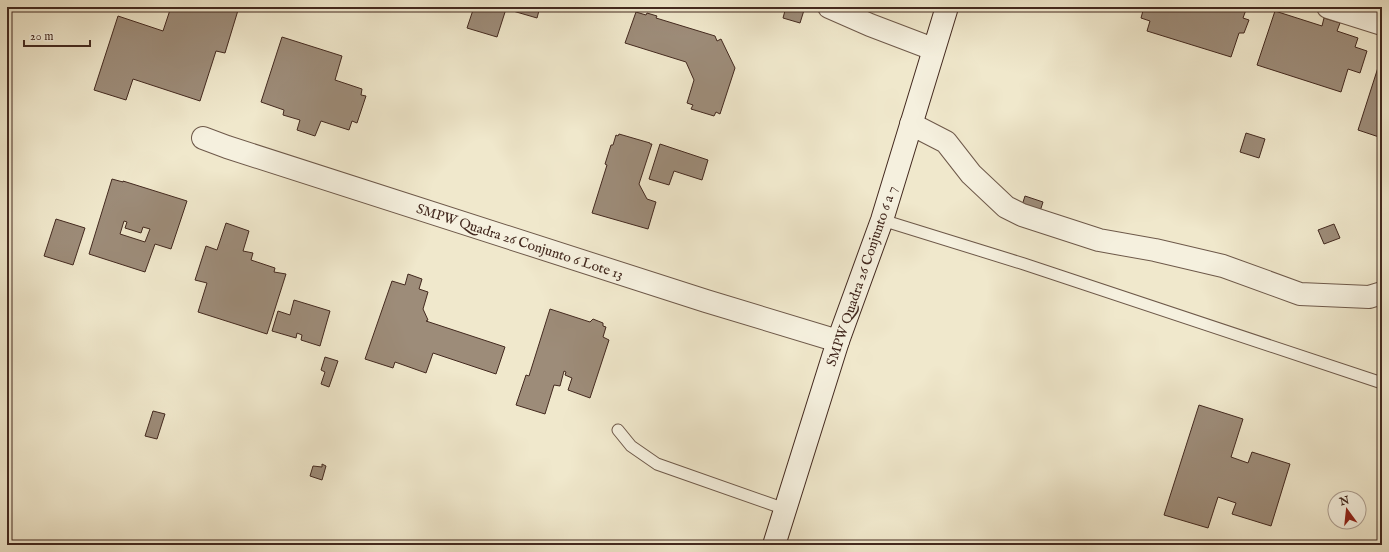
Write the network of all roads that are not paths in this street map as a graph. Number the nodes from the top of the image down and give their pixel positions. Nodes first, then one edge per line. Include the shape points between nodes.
1 (829, 7) edge
2 (947, 7) edge
3 (1328, 7) edge
4 (1382, 24) edge
5 (933, 49) junction
6 (910, 124) junction
7 (203, 138) dead end
8 (882, 220) junction
9 (1382, 293) edge
10 (838, 342) junction
11 (1382, 383) edge
12 (618, 430) dead end
13 (785, 509) junction
14 (774, 545) edge

1 - 5 street
2 - 5 street, SMPW Quadra 26 Conjunto 6 a 7
3 - 4 street
5 - 6 street, SMPW Quadra 26 Conjunto 6 a 7
6 - 8 street, SMPW Quadra 26 Conjunto 6 a 7
6 - 9 street via 946,142 971,174 1006,207 1022,215 1099,240 1223,266 1300,294 1368,297
7 - 10 street, SMPW Quadra 26 Conjunto 6 Lote 13
8 - 10 street, SMPW Quadra 26 Conjunto 6 a 7
8 - 11 lane via 1024,264
10 - 13 street, SMPW Quadra 26 Conjunto 6 a 7
12 - 13 lane via 631,446 657,464
13 - 14 street, SMPW Quadra 26 Conjunto 6 a 7

